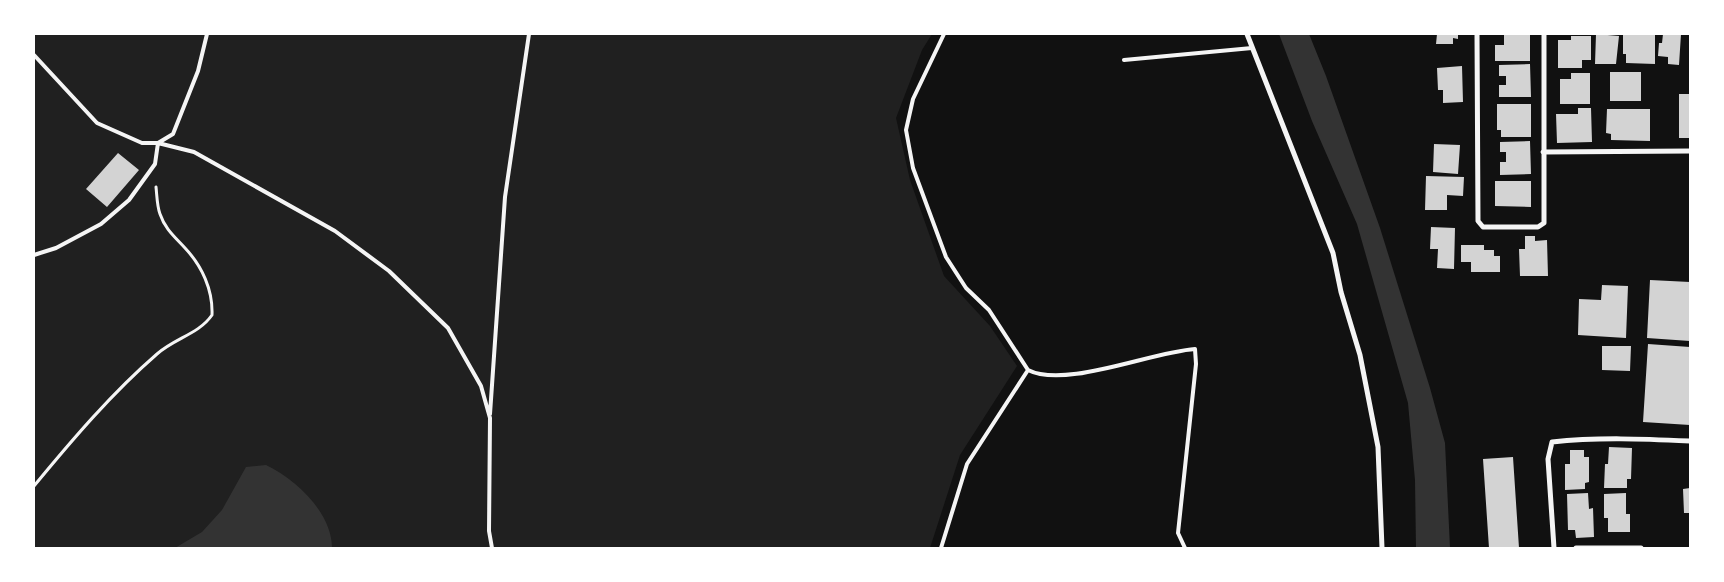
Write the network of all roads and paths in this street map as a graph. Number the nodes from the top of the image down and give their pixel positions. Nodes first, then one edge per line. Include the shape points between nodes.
1 (207, 34) edge
2 (529, 34) edge
3 (944, 34) edge
4 (1247, 34) edge
5 (1477, 34) edge
6 (1544, 34) edge
7 (1252, 48) junction
8 (34, 55) edge
9 (1124, 60) dead end
10 (158, 143) junction
11 (1690, 151) edge
12 (1543, 152) junction
13 (154, 164) junction
14 (34, 255) edge
15 (1028, 370) junction
16 (490, 418) junction
17 (1690, 441) edge
18 (34, 486) edge
19 (492, 548) edge
20 (941, 548) edge
21 (1186, 548) edge
22 (1382, 548) edge
23 (1554, 548) edge
24 (1576, 548) edge
25 (1642, 548) edge

1 - 10 lane via 198,72 173,134
2 - 16 lane via 505,197
3 - 15 lane via 913,98 906,130 913,168 946,257 966,288 989,310
4 - 7 street
5 - 12 street via 1478,222 1483,226 1538,227 1544,223
6 - 12 street
7 - 9 lane
7 - 22 street via 1333,253 1360,355 1378,447
8 - 10 lane via 97,123 142,143
10 - 13 lane
10 - 16 lane via 194,152 243,178 335,231 389,271 448,328 481,386
11 - 12 street
13 - 14 lane via 128,200 100,224 56,248
13 - 18 path via 159,213 168,231 203,273 209,288 212,314 204,326 158,352 131,378
15 - 20 lane via 967,464
15 - 21 lane via 1038,375 1061,376 1195,349 1178,533
16 - 19 lane via 489,531
17 - 23 street via 1576,439 1552,442 1548,459
24 - 25 street

